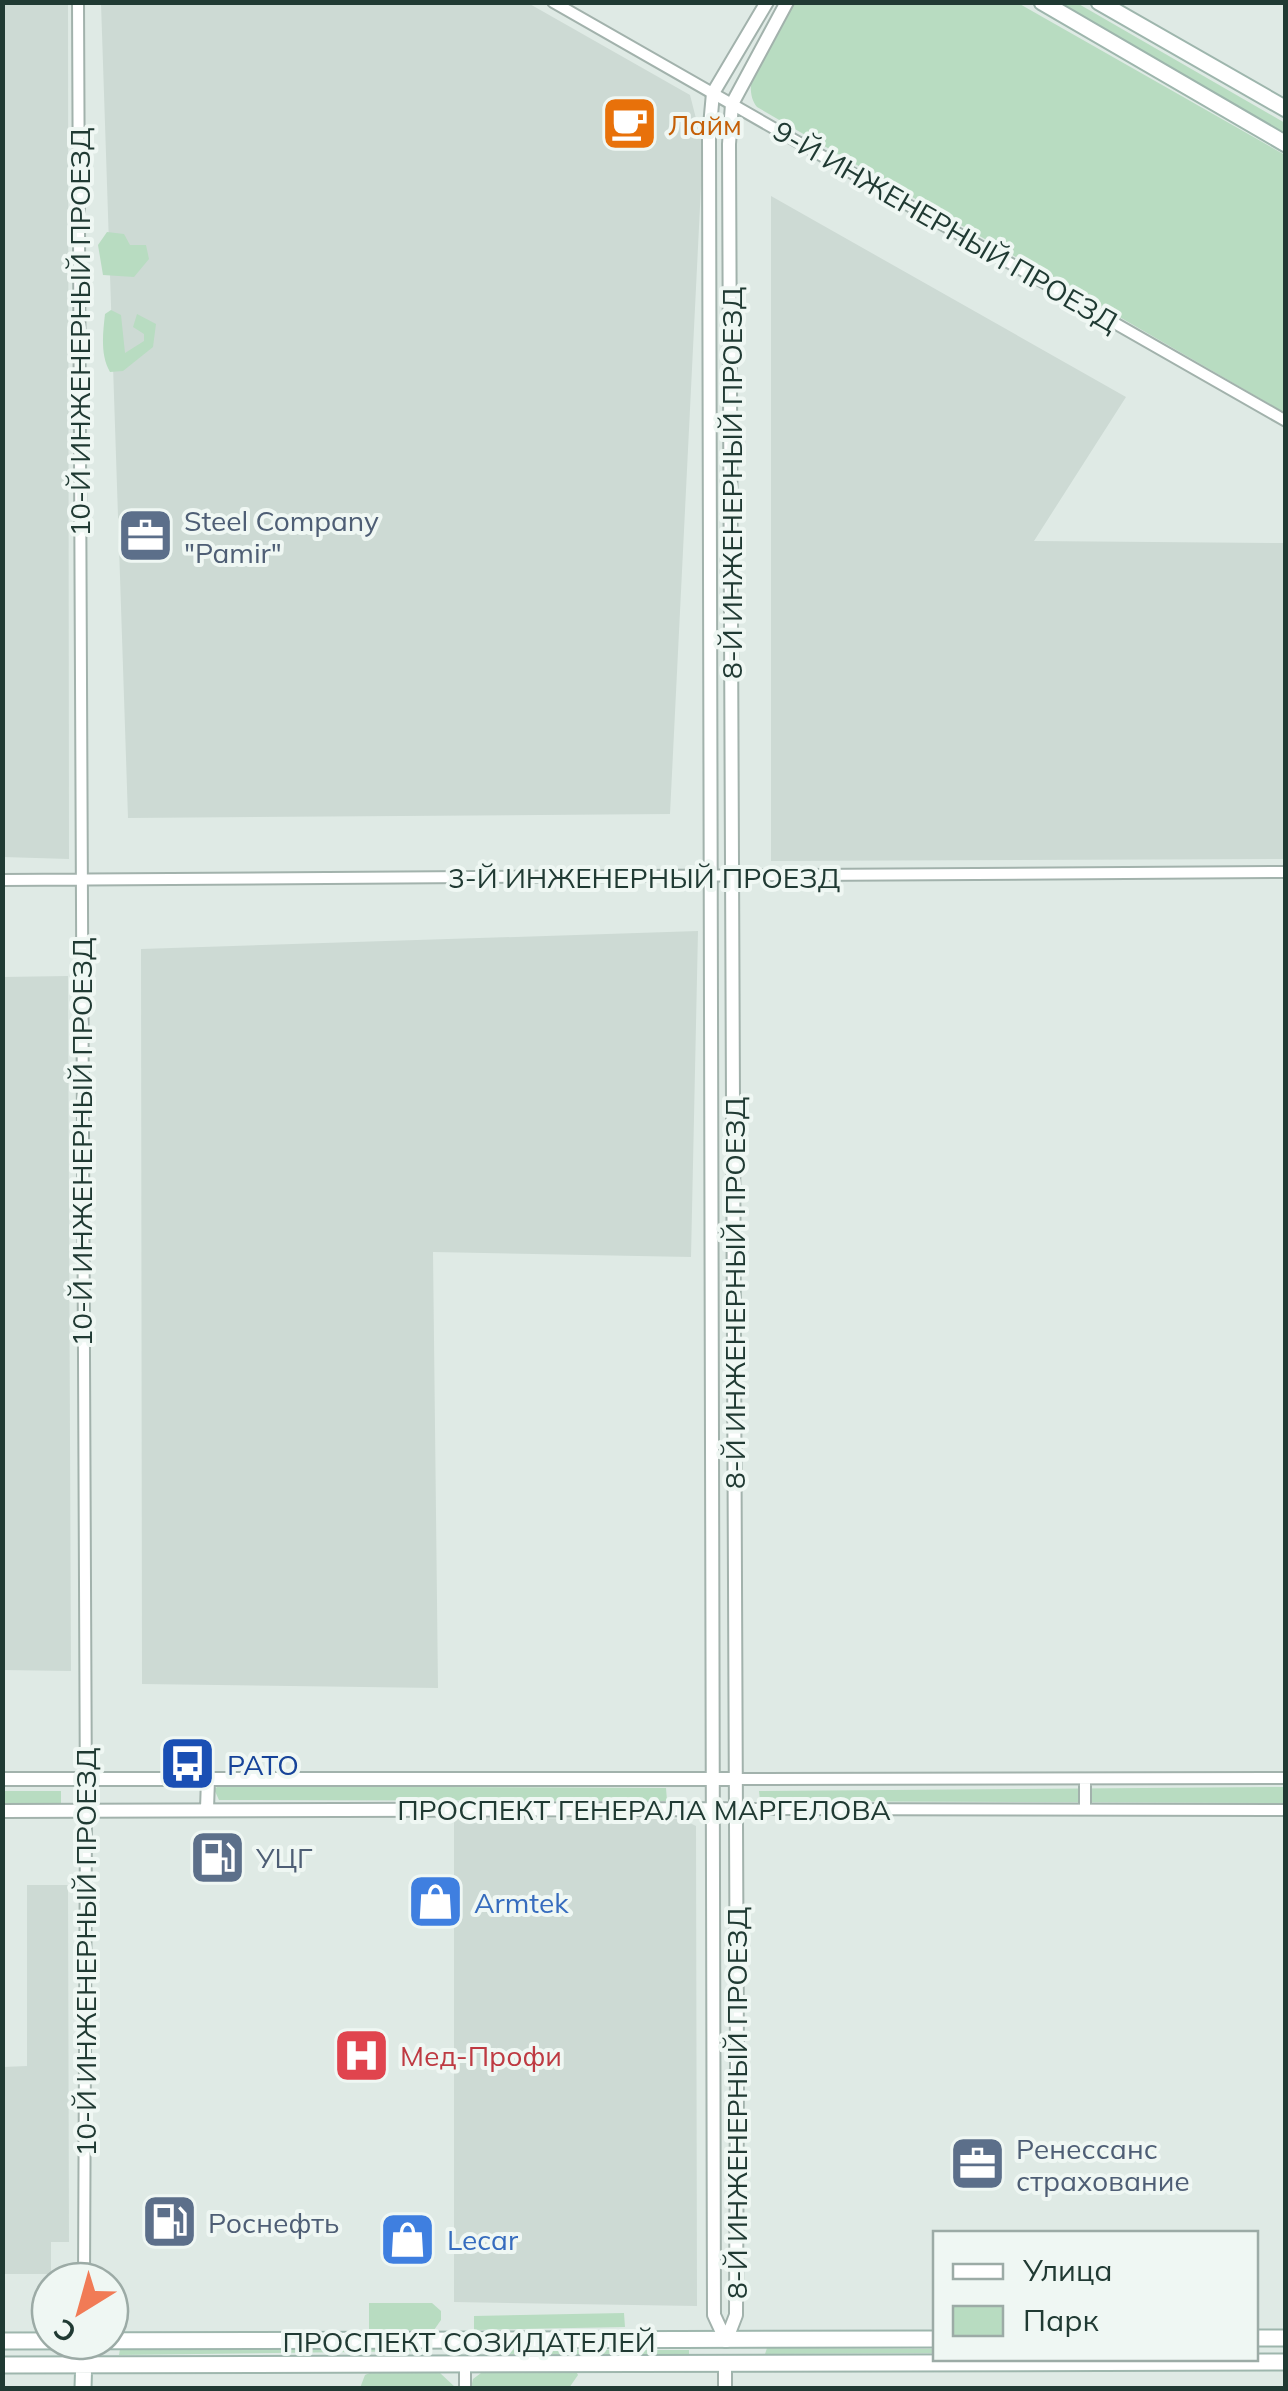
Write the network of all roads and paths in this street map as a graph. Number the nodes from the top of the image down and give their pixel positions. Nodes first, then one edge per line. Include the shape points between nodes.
1 (78, 2) edge
2 (553, 2) edge
3 (767, 2) edge
4 (786, 2) edge
5 (1042, 2) edge
6 (1099, 2) edge
7 (714, 93) junction
8 (732, 104) junction
9 (1286, 109) edge
10 (1286, 144) edge
11 (1286, 421) edge
12 (1286, 872) edge
13 (714, 877) junction
14 (734, 877) junction
15 (2, 880) edge
16 (80, 880) junction
17 (714, 1040) junction
18 (734, 1040) junction
19 (85, 1778) junction
20 (1286, 1778) edge
21 (2, 1779) edge
22 (208, 1779) junction
23 (714, 1779) junction
24 (735, 1779) junction
25 (1085, 1780) junction
26 (1088, 1808) junction
27 (714, 1809) junction
28 (735, 1809) junction
29 (2, 1810) edge
30 (86, 1810) junction
31 (207, 1810) junction
32 (1286, 1810) edge
33 (714, 1882) junction
34 (736, 1882) junction
35 (84, 2261) edge
36 (1258, 2338) edge
37 (1286, 2338) edge
38 (933, 2339) edge
39 (464, 2340) junction
40 (726, 2340) junction
41 (130, 2341) edge
42 (2, 2342) edge
43 (30, 2342) edge
44 (83, 2361) edge
45 (1286, 2362) edge
46 (465, 2364) junction
47 (725, 2364) junction
48 (2, 2365) edge
49 (83, 2366) junction
50 (83, 2388) edge
51 (465, 2388) edge
52 (725, 2388) edge

1 - 16 street, 10-Й ИНЖЕНЕРНЫЙ ПРОЕЗД
2 - 7 street, 9-Й ИНЖЕНЕРНЫЙ ПРОЕЗД
3 - 7 street, 8-Й ИНЖЕНЕРНЫЙ ПРОЕЗД
4 - 8 street, 8-Й ИНЖЕНЕРНЫЙ ПРОЕЗД
5 - 10 main road
6 - 9 main road
7 - 8 street, 9-Й ИНЖЕНЕРНЫЙ ПРОЕЗД
7 - 13 street, 8-Й ИНЖЕНЕРНЫЙ ПРОЕЗД
8 - 11 street, 9-Й ИНЖЕНЕРНЫЙ ПРОЕЗД
8 - 14 street, 8-Й ИНЖЕНЕРНЫЙ ПРОЕЗД
12 - 14 street, 3-Й ИНЖЕНЕРНЫЙ ПРОЕЗД
13 - 14 street, 3-Й ИНЖЕНЕРНЫЙ ПРОЕЗД
13 - 16 street, 3-Й ИНЖЕНЕРНЫЙ ПРОЕЗД
13 - 17 street, 8-Й ИНЖЕНЕРНЫЙ ПРОЕЗД
14 - 18 street, 8-Й ИНЖЕНЕРНЫЙ ПРОЕЗД
15 - 16 street, 3-Й ИНЖЕНЕРНЫЙ ПРОЕЗД
16 - 19 street, 10-Й ИНЖЕНЕРНЫЙ ПРОЕЗД
17 - 18 street
17 - 23 street, 8-Й ИНЖЕНЕРНЫЙ ПРОЕЗД
18 - 24 street, 8-Й ИНЖЕНЕРНЫЙ ПРОЕЗД
19 - 21 street, ПРОСПЕКТ ГЕНЕРАЛА МАРГЕЛОВА
19 - 22 street, ПРОСПЕКТ ГЕНЕРАЛА МАРГЕЛОВА
19 - 30 street, 10-Й ИНЖЕНЕРНЫЙ ПРОЕЗД
20 - 25 street, ПРОСПЕКТ ГЕНЕРАЛА МАРГЕЛОВА
22 - 23 street, ПРОСПЕКТ ГЕНЕРАЛА МАРГЕЛОВА
22 - 31 street
23 - 24 street, ПРОСПЕКТ ГЕНЕРАЛА МАРГЕЛОВА
23 - 27 street, 8-Й ИНЖЕНЕРНЫЙ ПРОЕЗД
24 - 25 street, ПРОСПЕКТ ГЕНЕРАЛА МАРГЕЛОВА
24 - 28 street, 8-Й ИНЖЕНЕРНЫЙ ПРОЕЗД
25 - 26 street
26 - 28 street, ПРОСПЕКТ ГЕНЕРАЛА МАРГЕЛОВА
26 - 32 street, ПРОСПЕКТ ГЕНЕРАЛА МАРГЕЛОВА
27 - 28 street, ПРОСПЕКТ ГЕНЕРАЛА МАРГЕЛОВА
27 - 31 street, ПРОСПЕКТ ГЕНЕРАЛА МАРГЕЛОВА
27 - 33 street, 8-Й ИНЖЕНЕРНЫЙ ПРОЕЗД
28 - 34 street, 8-Й ИНЖЕНЕРНЫЙ ПРОЕЗД
29 - 30 street, ПРОСПЕКТ ГЕНЕРАЛА МАРГЕЛОВА
30 - 31 street, ПРОСПЕКТ ГЕНЕРАЛА МАРГЕЛОВА
30 - 35 street, 10-Й ИНЖЕНЕРНЫЙ ПРОЕЗД
33 - 34 street
33 - 40 street, 8-Й ИНЖЕНЕРНЫЙ ПРОЕЗД via 714,2315
34 - 40 street, 8-Й ИНЖЕНЕРНЫЙ ПРОЕЗД via 736,2315
36 - 37 main road
38 - 40 main road, ПРОСПЕКТ СОЗИДАТЕЛЕЙ
39 - 40 main road, ПРОСПЕКТ СОЗИДАТЕЛЕЙ
39 - 41 main road, ПРОСПЕКТ СОЗИДАТЕЛЕЙ
39 - 46 main road
40 - 47 main road
42 - 43 main road, ПРОСПЕКТ СОЗИДАТЕЛЕЙ
44 - 49 main road
45 - 47 main road, ПРОСПЕКТ СОЗИДАТЕЛЕЙ
46 - 47 main road, ПРОСПЕКТ СОЗИДАТЕЛЕЙ
46 - 49 main road, ПРОСПЕКТ СОЗИДАТЕЛЕЙ
46 - 51 street
47 - 52 street
48 - 49 main road, ПРОСПЕКТ СОЗИДАТЕЛЕЙ
49 - 50 main road

